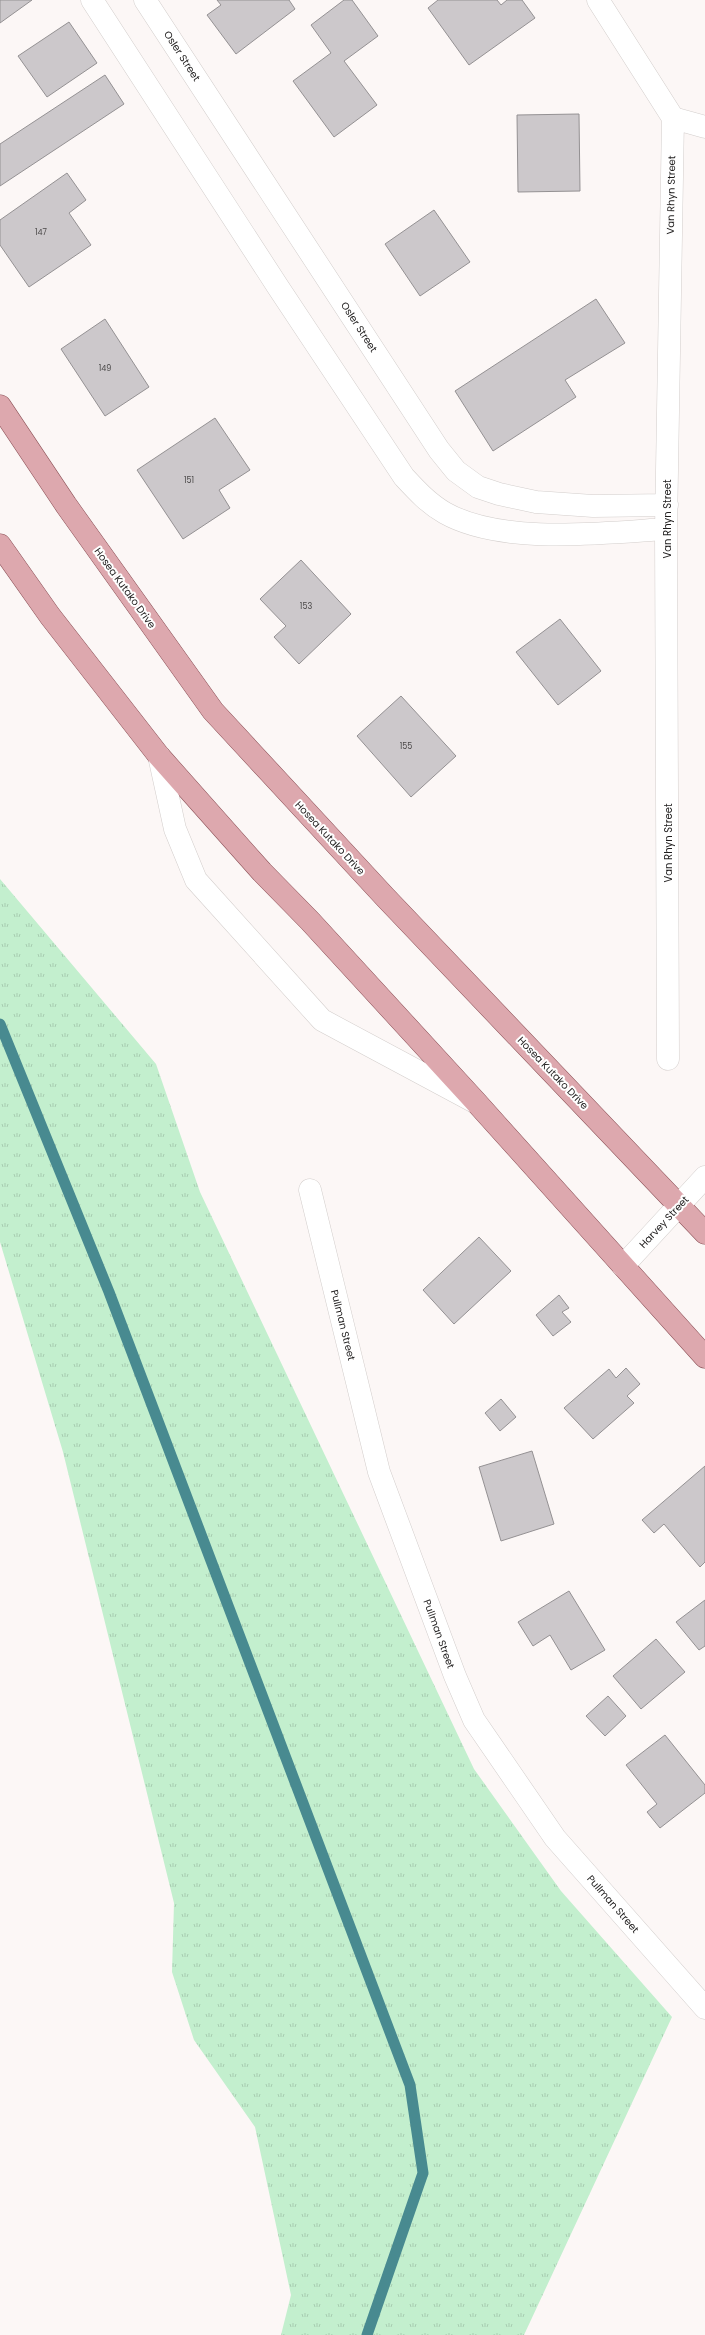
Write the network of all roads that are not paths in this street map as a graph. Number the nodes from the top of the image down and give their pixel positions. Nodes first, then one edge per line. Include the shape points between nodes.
1 (92, 0) edge
2 (145, 0) edge
3 (598, 0) edge
4 (672, 118) junction
5 (705, 126) edge
6 (0, 406) edge
7 (667, 505) junction
8 (666, 530) junction
9 (0, 545) edge
10 (159, 756) junction
11 (668, 1059) dead end
12 (476, 1102) junction
13 (705, 1177) edge
14 (310, 1190) dead end
15 (680, 1205) junction
16 (705, 1233) edge
17 (623, 1266) junction
18 (705, 1357) edge
19 (705, 2008) edge

1 - 8 street via 404,477 426,501 446,514 476,525 521,533 591,534
2 - 7 street, Osler Street via 439,450 456,471 478,487 536,502 593,506
3 - 4 street
4 - 5 street
4 - 7 street, Van Rhyn Street
6 - 15 main road, Hosea Kutako Drive via 66,505 213,710 384,897
7 - 8 street, Van Rhyn Street
8 - 11 street, Van Rhyn Street
9 - 10 main road via 50,616
10 - 12 main road via 262,872
10 - 12 street via 175,829 196,880 322,1020
12 - 17 main road
13 - 15 street, Harvey Street
14 - 19 street, Pullman Street via 379,1472 455,1676 474,1720 555,1838
15 - 16 main road, Hosea Kutako Drive
15 - 17 street, Harvey Street
17 - 18 main road

